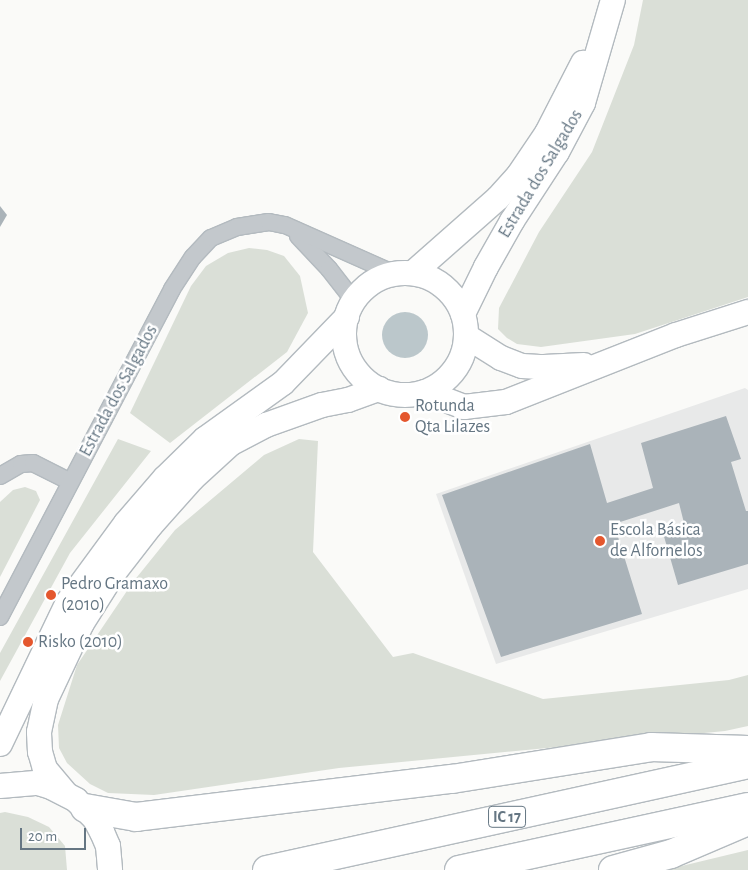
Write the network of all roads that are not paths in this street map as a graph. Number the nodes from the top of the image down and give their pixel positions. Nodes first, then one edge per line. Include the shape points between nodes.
1 (612, 0) edge
2 (284, 225) junction
3 (404, 274) junction
4 (350, 309) junction
5 (748, 312) edge
6 (465, 325) junction
7 (604, 363) junction
8 (379, 390) junction
9 (424, 392) junction
10 (0, 476) edge
11 (71, 482) junction
12 (0, 617) edge
13 (0, 744) edge
14 (748, 750) edge
15 (748, 764) edge
16 (0, 786) edge
17 (75, 801) junction
18 (748, 807) edge
19 (748, 821) edge
20 (110, 870) edge
21 (266, 870) edge
22 (459, 870) edge
23 (613, 870) edge

1 - 3 main road, Estrada dos Salgados via 574,84 518,176 498,198
1 - 6 main road, Estrada dos Salgados via 583,102 557,152 486,267
2 - 3 street
2 - 4 street via 310,246
2 - 11 street, Estrada dos Salgados via 269,222 237,227 212,238 193,257 155,320
3 - 4 main road via 379,279 365,288
3 - 6 main road via 430,278 444,286 455,299
4 - 8 main road via 344,334 346,351 353,367
4 - 13 main road via 283,383 205,439 126,523 68,602
5 - 7 main road
6 - 7 main road via 501,358 522,366
6 - 9 main road via 463,354 454,370 441,384
7 - 9 main road via 506,402 464,407
8 - 9 main road via 409,395
8 - 17 main road via 322,405 266,425 230,444 151,524 113,574 82,623 46,699 39,732 40,752 46,769
10 - 11 street via 21,464 33,464
11 - 12 street, Estrada dos Salgados
14 - 17 highway via 651,747 452,779 136,818
15 - 21 highway, IC 17
16 - 17 main road via 38,783
17 - 20 main road via 95,820 108,846
18 - 22 highway, IC 17
19 - 23 highway via 671,854

